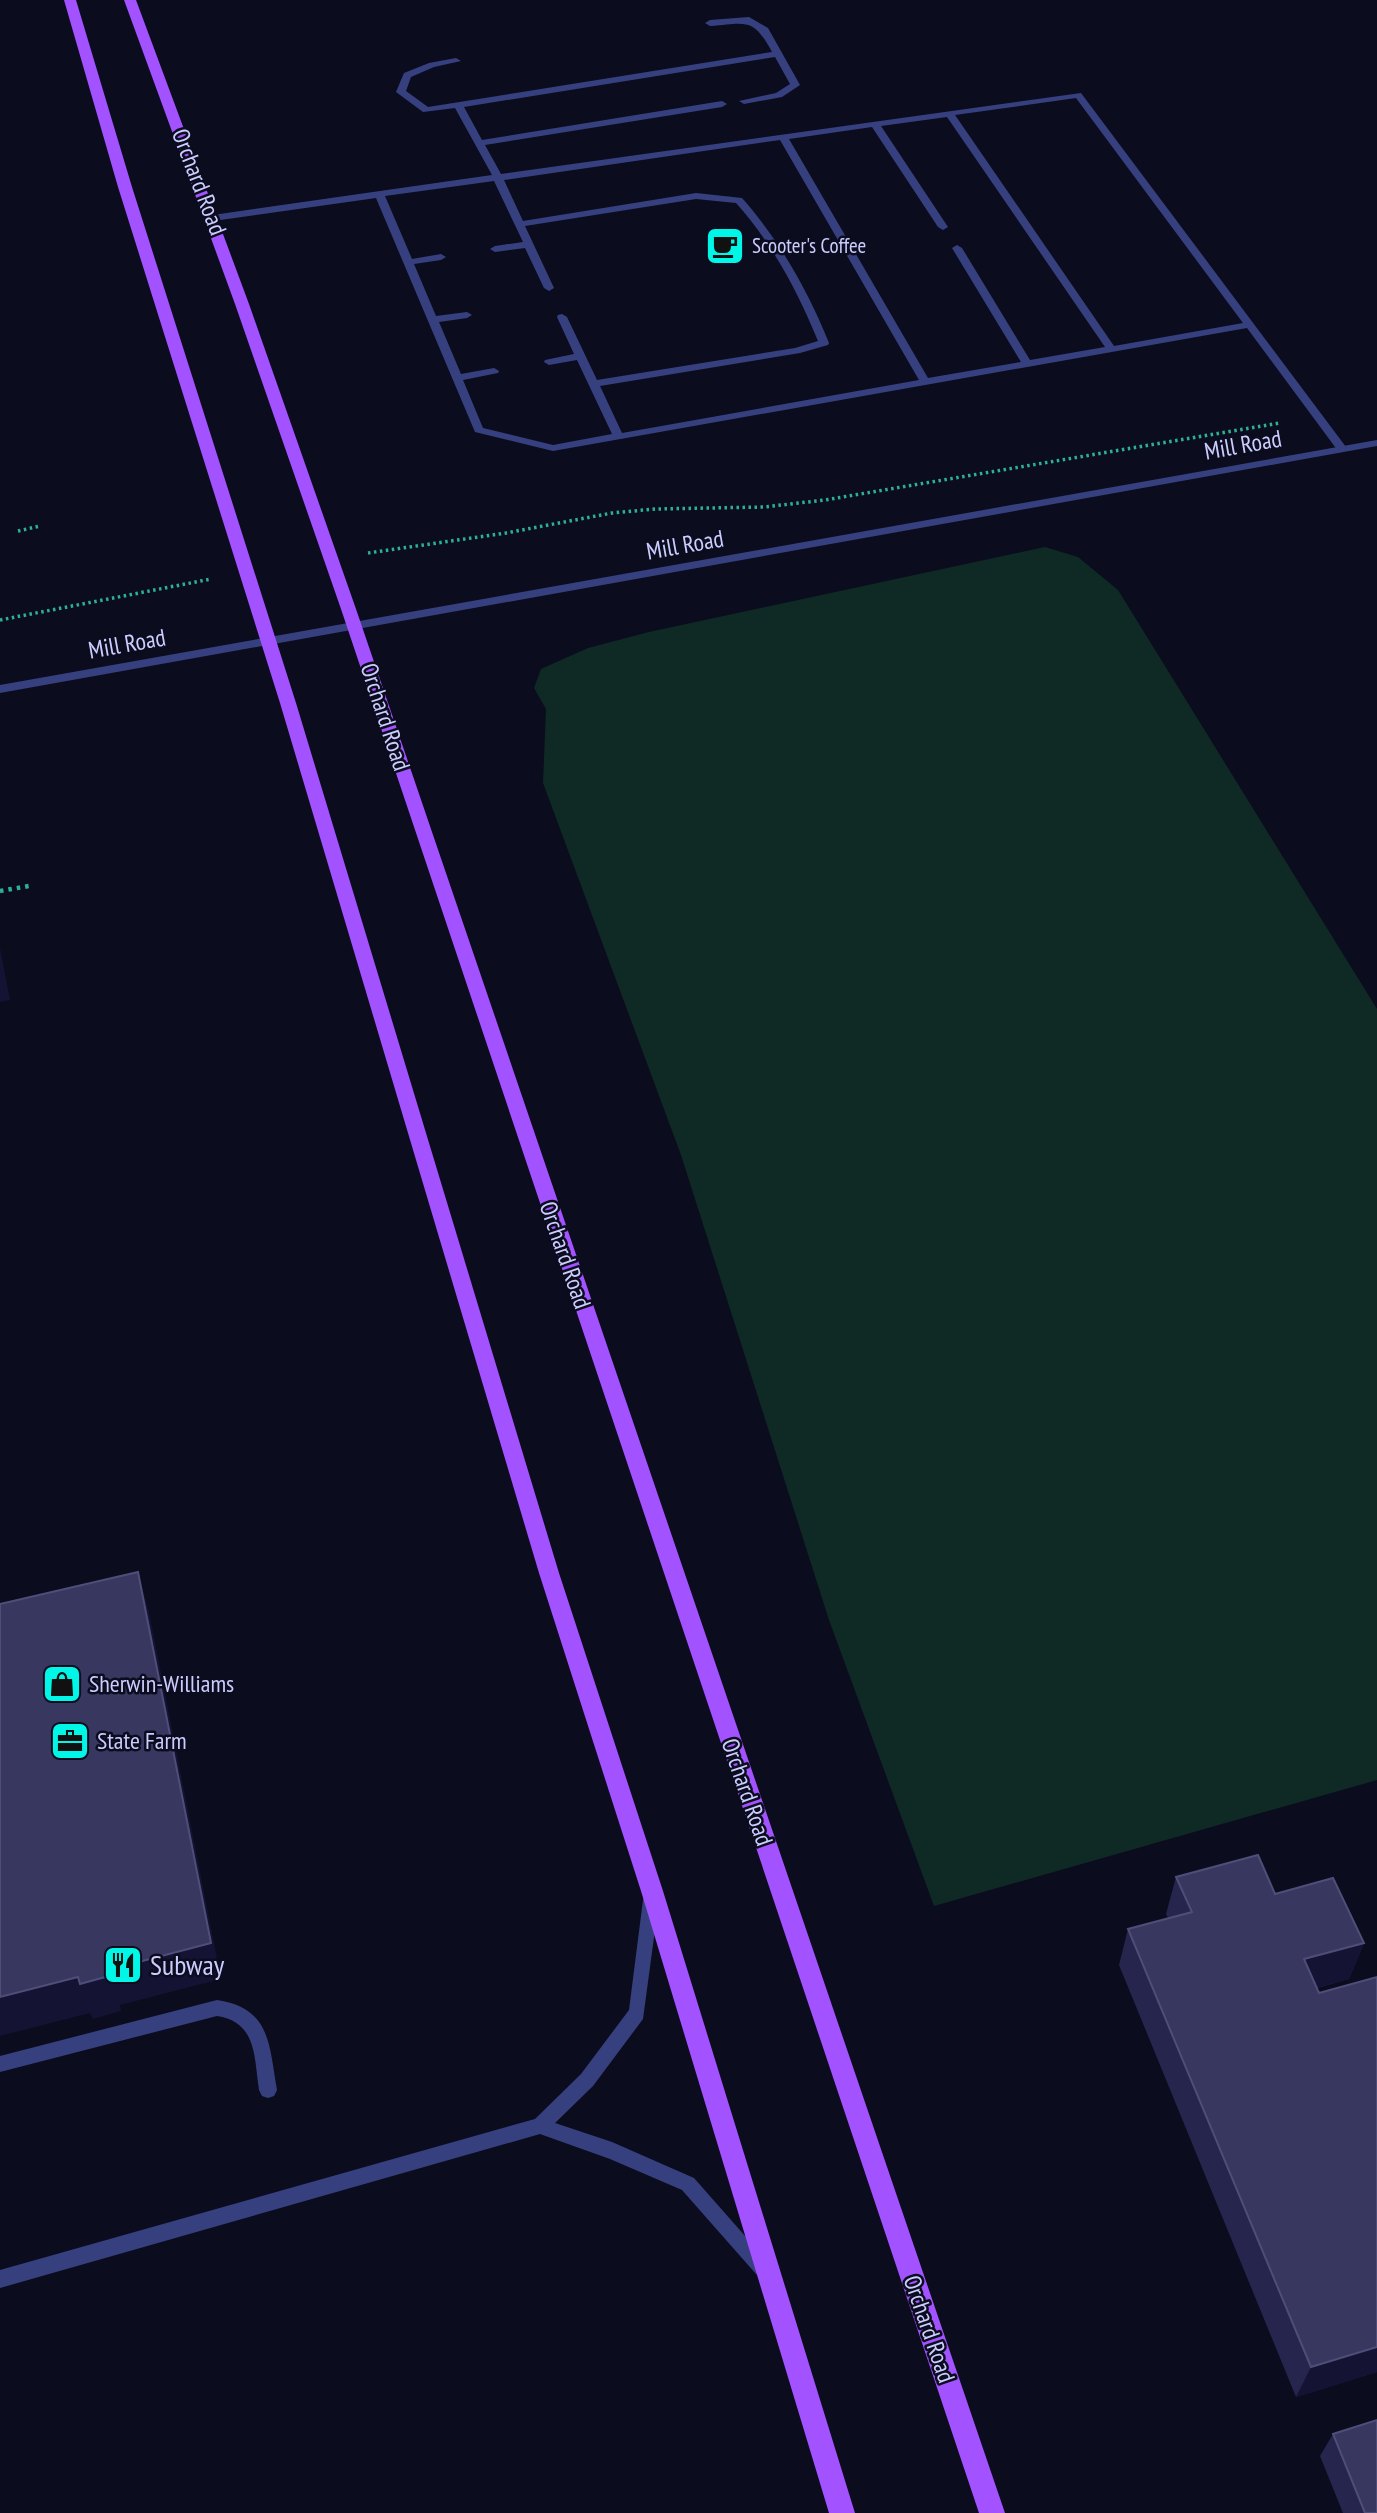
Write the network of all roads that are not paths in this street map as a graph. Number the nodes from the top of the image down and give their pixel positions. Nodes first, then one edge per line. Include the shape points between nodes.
1 (70, 0) edge
2 (130, 0) edge
3 (710, 23) dead end
4 (777, 54) junction
5 (456, 61) dead end
6 (744, 101) dead end
7 (722, 104) dead end
8 (458, 105) junction
9 (949, 113) junction
10 (875, 124) junction
11 (783, 137) junction
12 (479, 143) junction
13 (498, 178) junction
14 (380, 195) junction
15 (213, 218) junction
16 (520, 224) junction
17 (943, 227) dead end
18 (529, 244) junction
19 (957, 247) dead end
20 (495, 249) dead end
21 (441, 257) dead end
22 (409, 262) junction
23 (549, 288) dead end
24 (467, 315) dead end
25 (562, 317) dead end
26 (433, 320) junction
27 (1248, 325) junction
28 (1112, 350) junction
29 (580, 356) junction
30 (549, 362) dead end
31 (1027, 364) junction
32 (494, 371) dead end
33 (457, 378) junction
34 (925, 382) junction
35 (594, 384) junction
36 (618, 436) junction
37 (1377, 443) edge
38 (1342, 449) junction
39 (355, 624) junction
40 (268, 640) junction
41 (0, 689) edge
42 (652, 1891) junction
43 (0, 2064) edge
44 (268, 2090) dead end
45 (540, 2126) junction
46 (769, 2276) junction
47 (0, 2279) edge
48 (842, 2513) edge
49 (992, 2513) edge

1 - 40 main road
2 - 15 main road, Orchard Road
3 - 4 street via 748,20 765,30
4 - 6 street via 795,85 779,95
4 - 8 street
5 - 8 street via 407,75 401,92 426,110
7 - 12 street
8 - 12 street
9 - 10 street
9 - 27 street via 1078,94
9 - 28 street
10 - 11 street
10 - 17 street
11 - 13 street
11 - 34 street
12 - 13 street
13 - 14 street
13 - 16 street
14 - 15 street
14 - 22 street
15 - 39 main road, Orchard Road
16 - 18 street
16 - 35 street via 696,197 739,200 757,218 824,343
18 - 20 street
18 - 23 street
19 - 31 street
21 - 22 street
22 - 26 street
24 - 26 street
25 - 29 street
26 - 33 street
27 - 28 street
27 - 38 street
28 - 31 street
29 - 30 street
29 - 35 street
31 - 34 street
32 - 33 street
33 - 36 street via 479,430 554,448
34 - 36 street
35 - 36 street
37 - 38 street, Mill Road
38 - 39 street, Mill Road
39 - 40 street, Mill Road
39 - 49 main road, Orchard Road
40 - 41 street, Mill Road
40 - 42 main road via 549,1573
42 - 45 street via 636,2013 587,2080
42 - 46 main road
43 - 44 street via 217,2008 234,2008 250,2019 257,2034
45 - 46 street via 688,2184
45 - 47 street
46 - 48 main road

